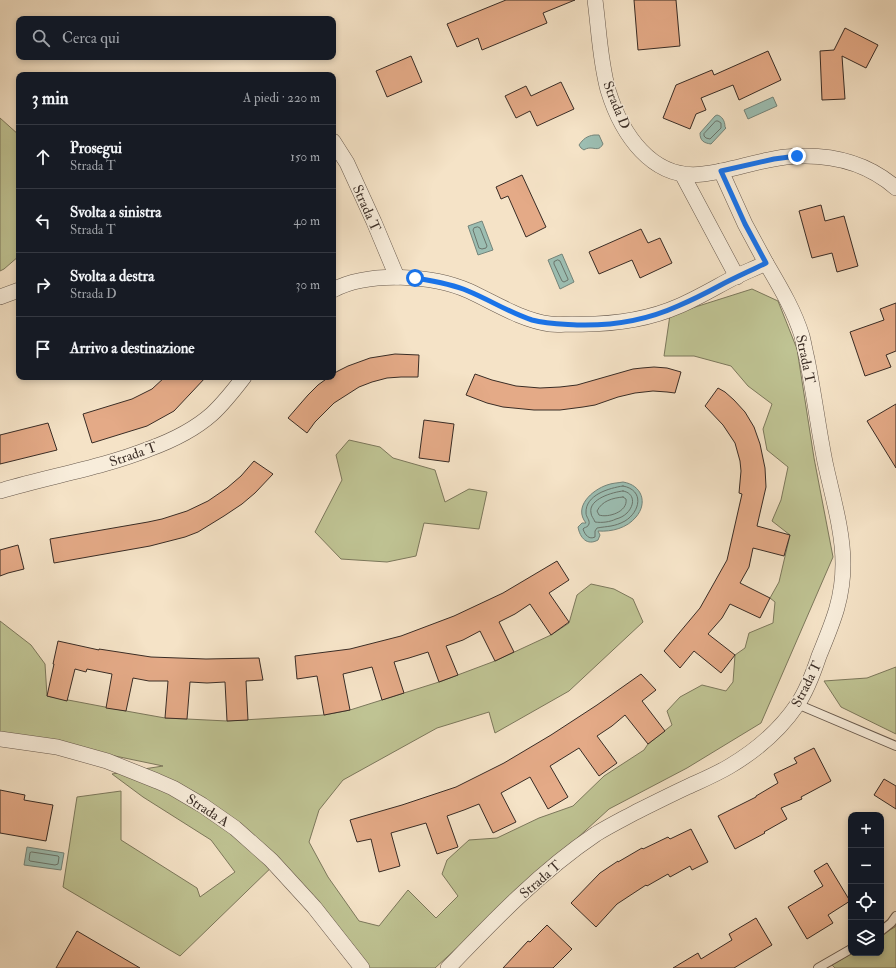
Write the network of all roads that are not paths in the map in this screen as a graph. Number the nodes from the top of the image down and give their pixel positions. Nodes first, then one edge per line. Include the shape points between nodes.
1 (595, 0) edge
2 (336, 146) edge
3 (721, 171) junction
4 (682, 174) junction
5 (896, 188) edge
6 (766, 263) junction
7 (397, 277) junction
8 (737, 277) junction
9 (336, 289) edge
10 (16, 291) edge
11 (0, 297) edge
12 (242, 380) edge
13 (0, 491) edge
14 (797, 704) junction
15 (0, 739) edge
16 (896, 746) edge
17 (896, 916) edge
18 (884, 929) edge
19 (848, 950) edge
20 (362, 968) edge
21 (448, 968) edge
22 (818, 968) edge

1 - 4 street, Strada D via 605,76 621,121 628,134 649,158 666,169
2 - 7 street, Strada T via 347,163
3 - 4 street, Strada D via 701,175
3 - 5 street, Strada D via 785,157 822,156 860,165
3 - 6 street, Strada T
4 - 8 street
6 - 8 street
6 - 14 street, Strada T via 788,300 802,337 842,547 842,581 836,614
7 - 8 street via 415,278 467,290 532,320 551,324 584,325 622,322 652,316
7 - 9 street via 364,280
10 - 11 street
12 - 13 street, Strada T via 212,414 164,444 105,464
14 - 16 lane
14 - 21 street, Strada T via 782,724 766,739 731,765 621,820 552,866 496,918
15 - 20 street, Strada A via 57,747 107,761 157,780 202,805 235,828 272,860 314,907
17 - 18 lane
19 - 22 lane

